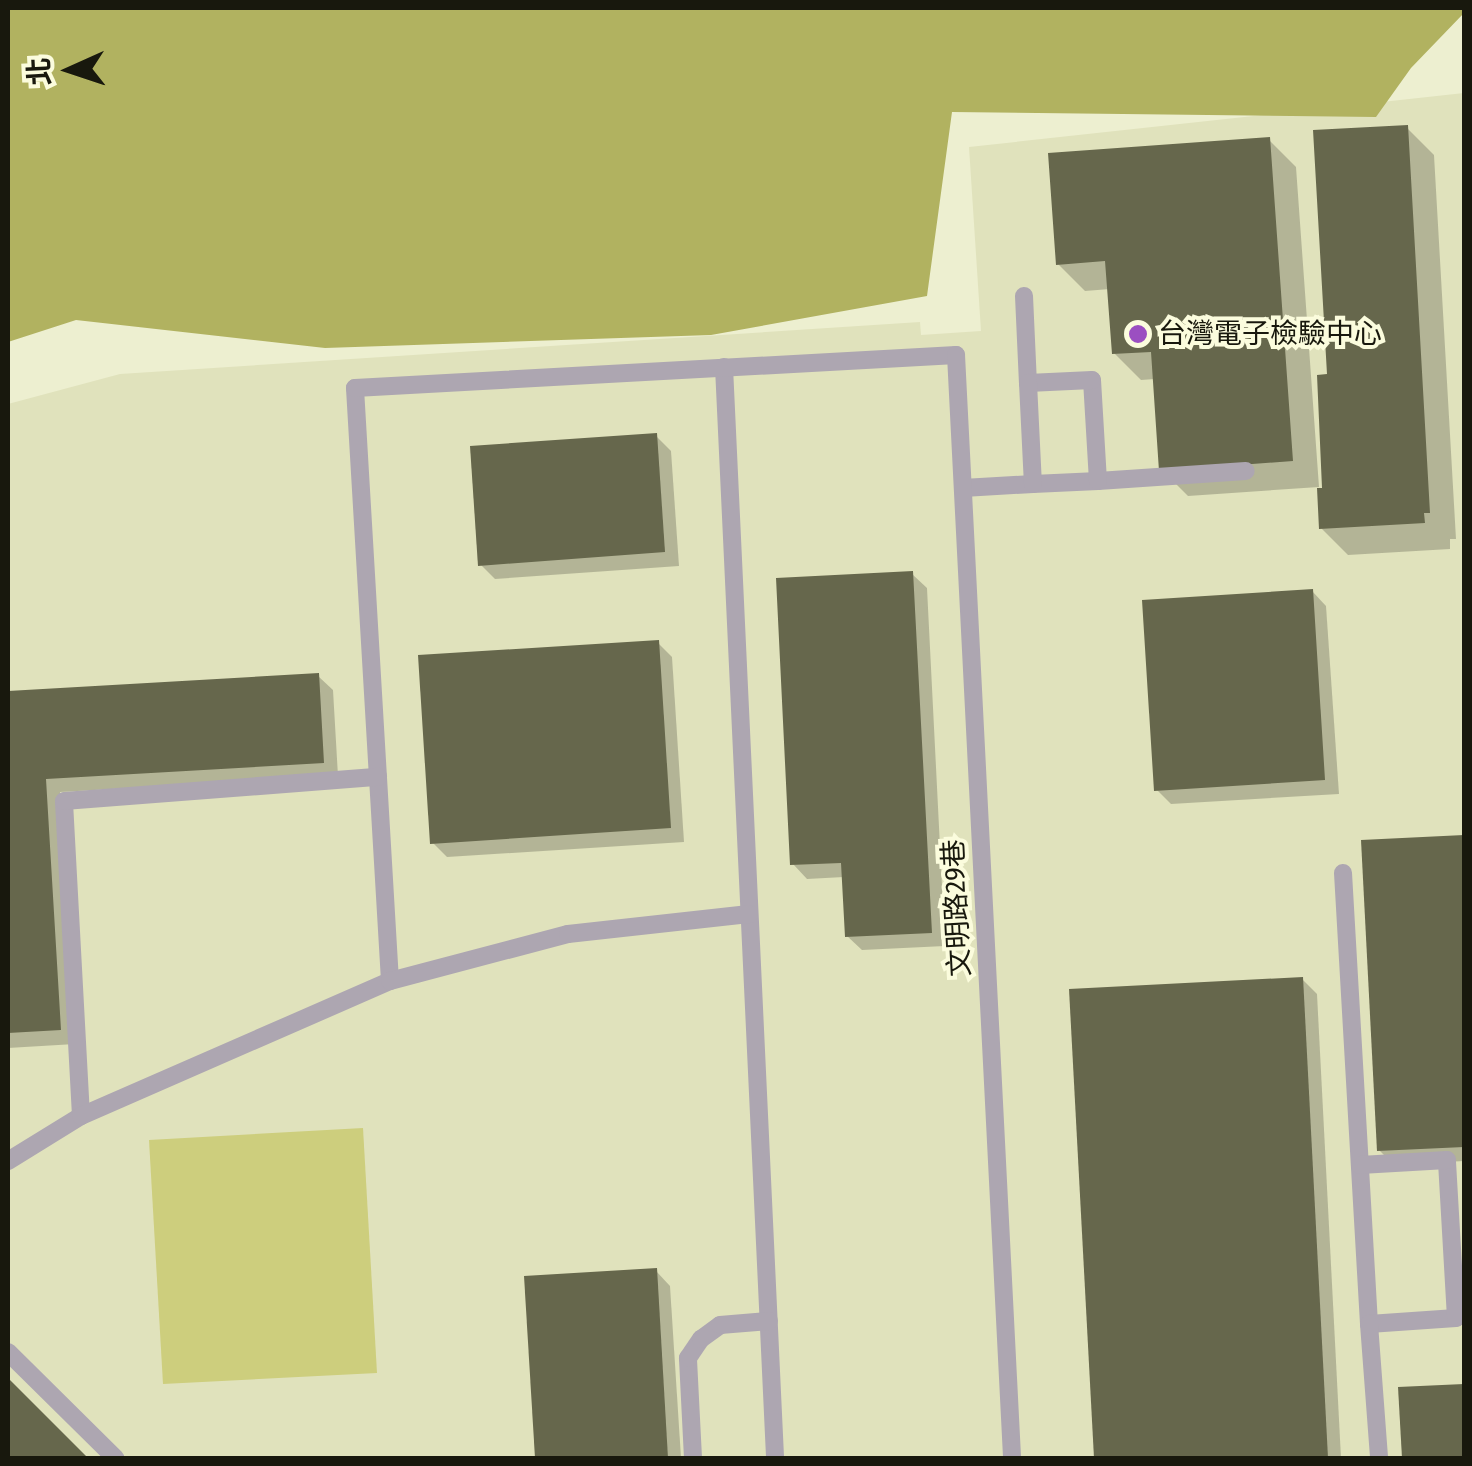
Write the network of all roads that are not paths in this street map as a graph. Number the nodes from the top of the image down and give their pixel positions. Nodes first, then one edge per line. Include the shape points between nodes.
1 (1024, 296) dead end
2 (724, 366) junction
3 (1028, 383) junction
4 (1246, 471) dead end
5 (1098, 480) junction
6 (1034, 484) junction
7 (963, 488) junction
8 (378, 777) junction
9 (1343, 873) dead end
10 (749, 914) junction
11 (390, 981) junction
12 (81, 1116) junction
13 (8, 1160) edge
14 (1360, 1165) junction
15 (1457, 1240) edge
16 (769, 1321) junction
17 (1369, 1324) junction
18 (8, 1352) edge
19 (116, 1458) edge
20 (693, 1458) edge
21 (775, 1458) edge
22 (1012, 1458) edge
23 (1378, 1458) edge

1 - 3 lane
2 - 7 lane, 文明路29巷 via 956,355
2 - 8 lane via 355,388
2 - 10 lane
3 - 5 lane via 1092,380
3 - 6 lane
4 - 5 lane
5 - 6 lane
6 - 7 lane
7 - 22 lane, 文明路29巷
8 - 11 lane
8 - 12 lane via 64,801
9 - 14 lane
10 - 11 lane via 568,934
10 - 16 lane
11 - 12 lane
12 - 13 lane
14 - 15 lane via 1447,1160
14 - 17 lane
15 - 17 lane via 1456,1318
16 - 20 lane via 720,1325 688,1358
16 - 21 lane
17 - 23 lane
18 - 19 lane

